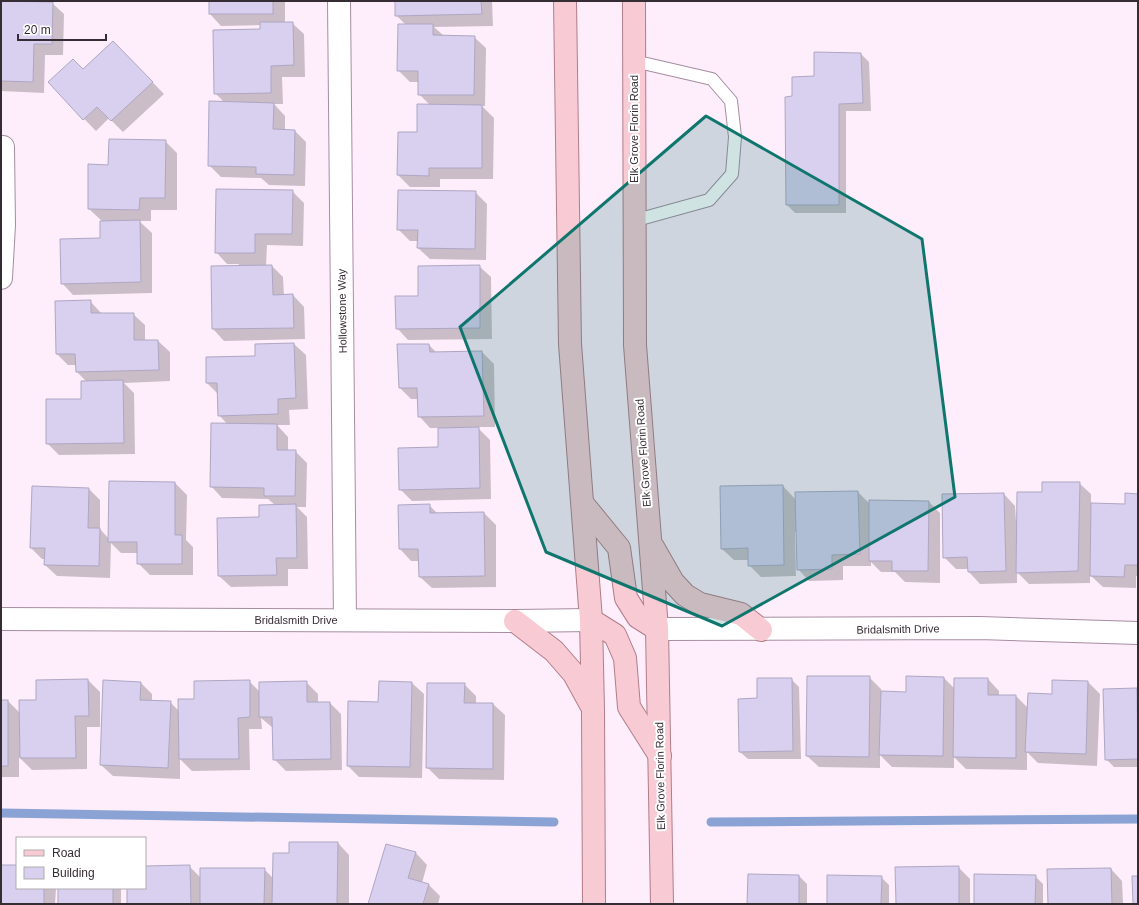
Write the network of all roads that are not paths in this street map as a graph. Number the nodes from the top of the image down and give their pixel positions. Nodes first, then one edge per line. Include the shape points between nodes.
1 (339, 1) edge
2 (565, 1) edge
3 (634, 1) edge
4 (634, 61) junction
5 (3, 147) dead end
6 (633, 221) junction
7 (1, 278) edge
8 (583, 504) junction
9 (650, 542) junction
10 (1, 619) edge
11 (345, 620) junction
12 (591, 620) junction
13 (515, 621) junction
14 (657, 629) junction
15 (761, 630) junction
16 (1138, 633) edge
17 (593, 710) junction
18 (660, 756) junction
19 (594, 904) edge
20 (662, 904) edge

1 - 11 street, Hollowstone Way
2 - 8 main road via 570,344
3 - 4 main road, Elk Grove Florin Road
4 - 6 main road, Elk Grove Florin Road
4 - 6 lane via 712,79 731,101 735,137 732,174 709,200
5 - 7 street via 4,225
6 - 9 main road, Elk Grove Florin Road via 635,345
8 - 12 main road
8 - 14 main road via 619,548 626,598 638,617
9 - 14 main road, Elk Grove Florin Road
9 - 15 main road via 673,582 685,595 700,604 741,614
10 - 11 street, Bridalsmith Drive
11 - 13 street, Bridalsmith Drive
12 - 13 street, Bridalsmith Drive
12 - 17 main road
12 - 18 main road via 615,635 625,658 629,707
13 - 17 main road via 554,651 574,674
14 - 15 street, Bridalsmith Drive
14 - 18 main road, Elk Grove Florin Road
15 - 16 street, Bridalsmith Drive via 980,628
17 - 19 main road
18 - 20 main road, Elk Grove Florin Road

